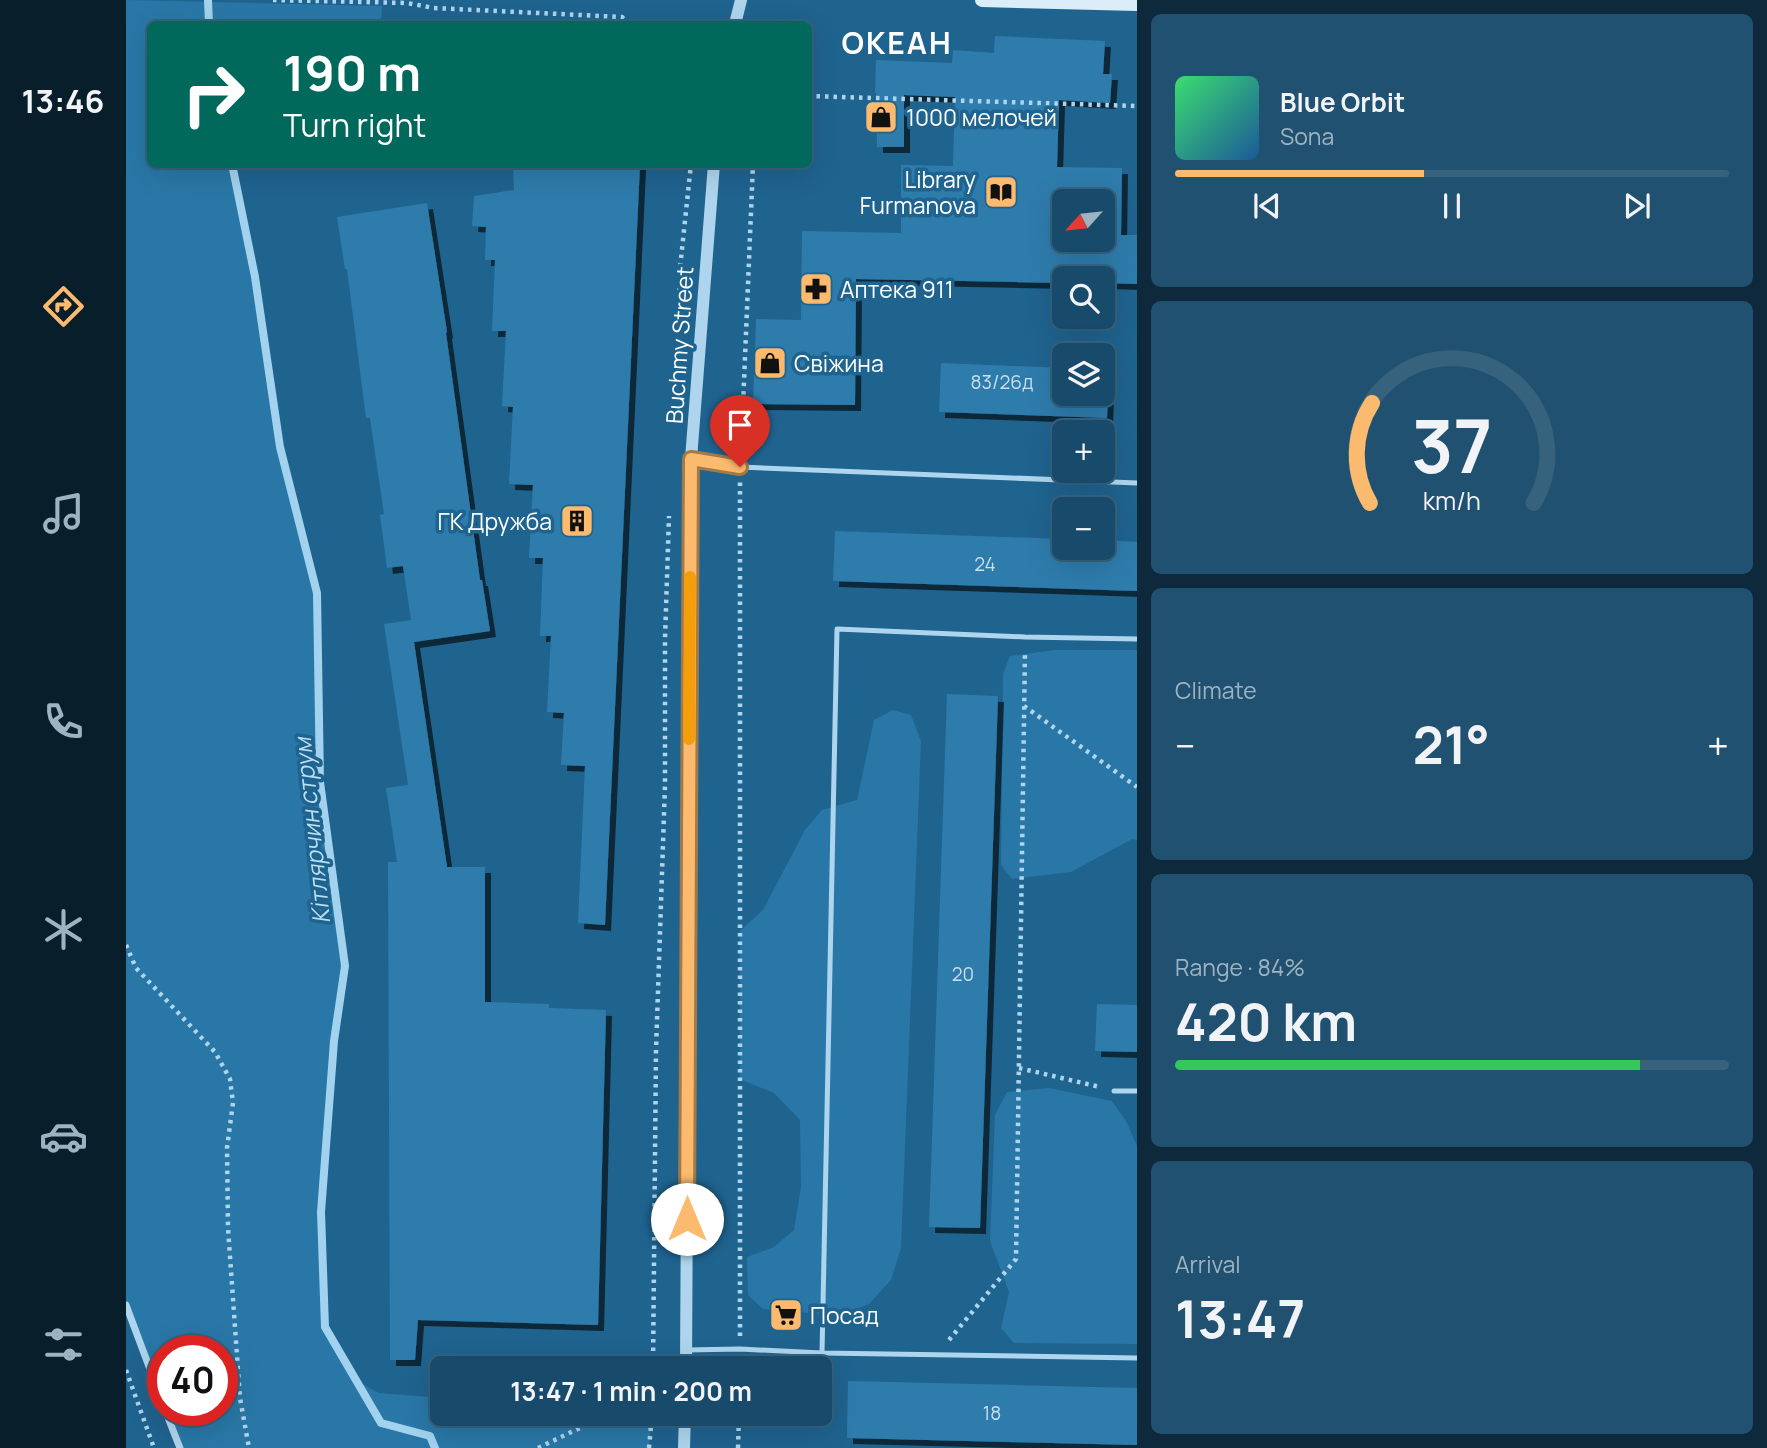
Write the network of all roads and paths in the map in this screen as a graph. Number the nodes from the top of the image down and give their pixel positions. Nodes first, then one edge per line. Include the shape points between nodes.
1 (273, 0) edge
2 (741, 0) edge
3 (982, 0) edge
4 (1137, 4) edge
5 (625, 21) edge
6 (736, 21) edge
7 (812, 96) edge
8 (1137, 106) edge
9 (691, 168) edge
10 (714, 168) edge
11 (753, 168) edge
12 (677, 361) dead end
13 (691, 459) junction
14 (740, 467) junction
15 (1137, 483) edge
16 (670, 506) dead end
17 (1026, 637) junction
18 (1137, 639) edge
19 (1024, 706) junction
20 (1137, 787) edge
21 (126, 945) edge
22 (126, 959) edge
23 (136, 968) junction
24 (1019, 1068) junction
25 (1114, 1091) joint
26 (1137, 1091) edge
27 (126, 1305) edge
28 (740, 1349) junction
29 (686, 1350) junction
30 (822, 1353) junction
31 (936, 1355) junction
32 (653, 1356) edge
33 (686, 1356) edge
34 (1137, 1358) edge
35 (147, 1361) edge
36 (126, 1370) edge
37 (171, 1426) edge
38 (584, 1426) edge
39 (651, 1426) edge
40 (685, 1426) edge
41 (739, 1426) edge
42 (154, 1448) edge
43 (180, 1448) edge
44 (249, 1448) edge
45 (538, 1448) edge
46 (649, 1448) edge
47 (684, 1448) edge
48 (738, 1448) edge

1 - 5 path via 407,4 622,17
2 - 6 street
3 - 4 main road
7 - 8 path
9 - 12 path via 680,268
10 - 13 street, Buchmy Street
11 - 14 path
13 - 14 lane
13 - 29 street, Buchmy Street
14 - 15 lane
14 - 28 path
16 - 32 path
17 - 18 lane
17 - 19 path
17 - 30 lane via 837,629
19 - 20 path
19 - 24 path
21 - 23 path
22 - 23 path
23 - 44 path via 215,1052 230,1079 228,1228 240,1398
24 - 25 path
24 - 31 path via 1016,1259
25 - 26 lane
27 - 35 street
28 - 29 lane
28 - 30 lane
29 - 33 street, Buchmy Street
30 - 31 lane
31 - 34 lane
36 - 42 path
37 - 43 street
38 - 45 path
39 - 46 path
40 - 47 street
41 - 48 path

